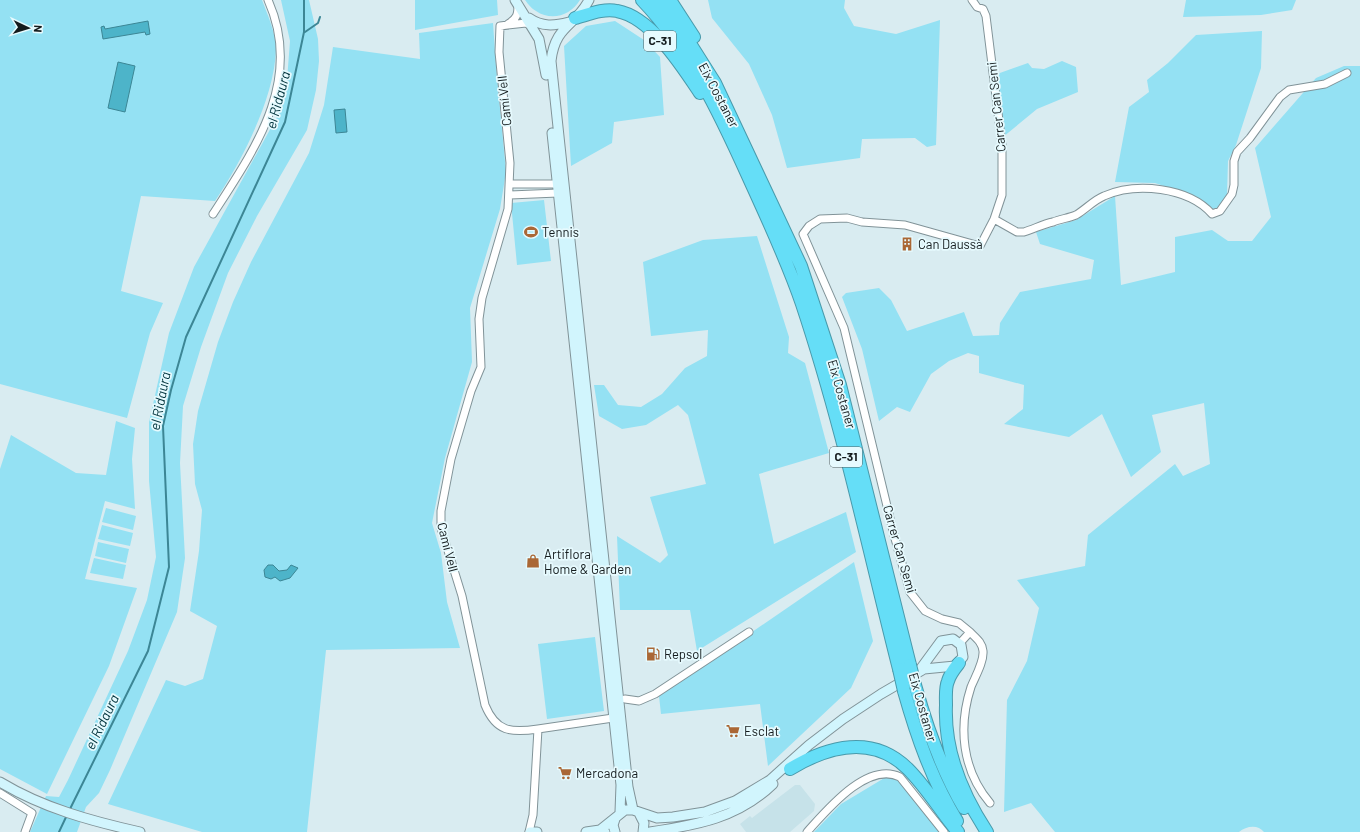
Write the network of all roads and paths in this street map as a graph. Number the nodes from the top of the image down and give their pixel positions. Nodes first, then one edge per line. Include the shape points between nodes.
1 (268, 0) edge
2 (589, 0) edge
3 (642, 0) edge
4 (656, 0) edge
5 (670, 0) edge
6 (972, 0) edge
7 (516, 2) edge
8 (526, 16) junction
9 (572, 20) junction
10 (508, 24) junction
11 (532, 26) junction
12 (1348, 73) dead end
13 (715, 83) junction
14 (720, 116) junction
15 (510, 184) junction
16 (557, 184) junction
17 (558, 193) junction
18 (510, 195) junction
19 (213, 214) dead end
20 (994, 219) junction
21 (749, 632) dead end
22 (970, 632) junction
23 (960, 643) junction
24 (935, 648) junction
25 (959, 663) junction
26 (946, 667) junction
27 (909, 668) junction
28 (909, 688) junction
29 (625, 699) dead end
30 (614, 718) junction
31 (538, 729) junction
32 (809, 745) junction
33 (790, 768) junction
34 (0, 782) edge
35 (0, 793) edge
36 (990, 803) dead end
37 (636, 812) junction
38 (617, 815) junction
39 (533, 816) junction
40 (602, 831) edge
41 (25, 832) edge
42 (140, 832) edge
43 (529, 832) edge
44 (537, 832) edge
45 (586, 832) edge
46 (615, 832) edge
47 (643, 832) edge
48 (650, 832) edge
49 (807, 832) edge
50 (944, 832) edge
51 (958, 832) edge
52 (964, 832) edge
53 (980, 832) edge
54 (986, 832) edge

1 - 19 street via 278,31 281,68 272,105 253,152
2 - 9 street
3 - 14 highway, Eix Costaner / C-31 via 662,22 686,56
4 - 13 highway, Eix Costaner / C-31 via 684,34
5 - 13 highway, C-31 via 694,36 714,74
6 - 20 street, Carrer Can Semi via 977,7 983,9 986,16 1002,145 1002,195
7 - 8 street
7 - 10 street, Camí Vell via 518,14
8 - 9 street via 548,26
8 - 11 street
9 - 14 highway, C-31 via 616,10 637,19 679,62 709,107
9 - 37 street via 552,48 551,61 628,786
10 - 11 street
10 - 15 street, Camí Vell via 500,26 499,52 508,130
11 - 16 street via 543,49
12 - 20 street via 1325,84 1289,90 1280,97 1237,152 1232,194 1216,214 1169,191 1144,187 1103,196 1075,215 1024,232 1017,232
13 - 27 highway, Eix Costaner / C-31 via 792,245 815,304 846,407
14 - 27 highway, Eix Costaner / C-31 via 769,223 805,315
15 - 16 street
15 - 18 street, Camí Vell
16 - 17 street
17 - 18 street
17 - 30 street
18 - 31 street, Camí Vell via 482,298 479,319 480,367 451,459 441,511 441,528 462,596 490,718 507,730 518,732
20 - 22 street, Carrer Can Semi via 980,246 905,225 862,222 847,218 820,219 809,226 803,234 844,328 910,592 925,612 959,623
21 - 29 street via 655,694 639,701
22 - 23 street
22 - 36 street via 980,641 983,652 964,714 963,732 969,766 976,785
23 - 24 street via 946,639 939,642
23 - 25 street via 963,652
24 - 26 street via 936,660
24 - 27 street
25 - 26 street via 953,667
25 - 54 highway via 948,680 945,720 958,777
26 - 27 street
27 - 28 highway, Eix Costaner / C-31, bridge
27 - 32 street
28 - 52 highway, Eix Costaner / C-31 via 915,728 934,780
28 - 53 highway, Eix Costaner / C-31 via 945,774
30 - 31 street, Camí Vell
30 - 38 street via 621,792
31 - 39 street
32 - 33 street
32 - 37 street via 770,780 735,801 705,812 673,817 657,818
33 - 48 street via 771,786 731,814 714,820
33 - 51 highway via 827,750 870,748 890,756 907,768
34 - 42 street via 48,806 96,822
35 - 41 street via 32,813
37 - 38 street
37 - 47 street via 644,823
38 - 40 street
38 - 46 street via 613,825
39 - 43 street
39 - 44 street
40 - 45 street
43 - 44 street
49 - 50 street via 848,790 868,778 892,773 900,777

